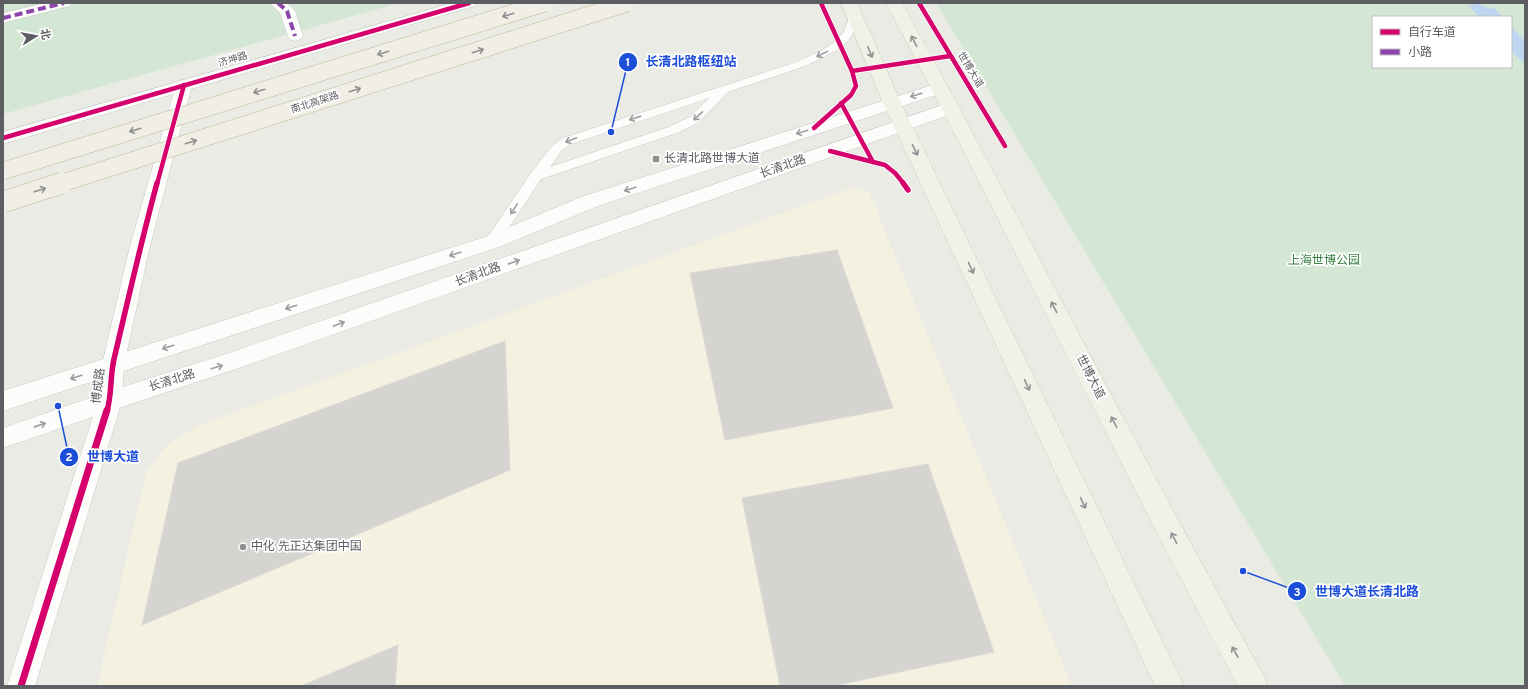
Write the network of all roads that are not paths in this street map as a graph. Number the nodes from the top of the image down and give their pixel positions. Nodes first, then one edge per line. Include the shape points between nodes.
1 (64, 3) edge
2 (278, 3) edge
3 (545, 3) edge
4 (627, 3) edge
5 (894, 3) edge
6 (465, 4) edge
7 (852, 9) edge
8 (3, 18) edge
9 (295, 36) dead end
10 (184, 85) junction
11 (726, 88) junction
12 (940, 88) junction
13 (892, 103) junction
14 (951, 108) junction
15 (904, 126) junction
16 (3, 138) edge
17 (3, 171) edge
18 (536, 176) junction
19 (3, 202) edge
20 (492, 242) junction
21 (113, 365) junction
22 (110, 400) junction
23 (3, 401) edge
24 (3, 438) edge
25 (21, 686) edge
26 (1170, 686) edge
27 (1254, 686) edge

1 - 8 main road
2 - 9 main road via 287,11
3 -> 17 highway, bridge
19 -> 4 highway, 南北高架路, bridge
12 -> 5 main road, 世博大道
6 - 10 main road, 济坤路
7 -> 11 lane via 848,34 829,50 801,64
7 -> 13 main road
10 - 16 main road, 济坤路
10 - 21 main road, 博成路 via 139,250
11 -> 18 lane via 694,120 673,130
11 -> 18 lane via 567,141 557,148
12 -> 13 main road
12 - 14 main road, 世博大道
13 - 15 main road
13 -> 20 main road via 591,201
14 - 15 main road, 长清北路
27 -> 14 main road, 世博大道 via 1198,585
22 -> 15 main road, 长清北路 via 232,362
15 -> 26 main road
18 -> 20 lane
20 -> 21 main road
21 - 22 main road, 博成路
21 -> 23 main road
24 -> 22 main road, 长清北路
22 - 25 main road, 博成路

